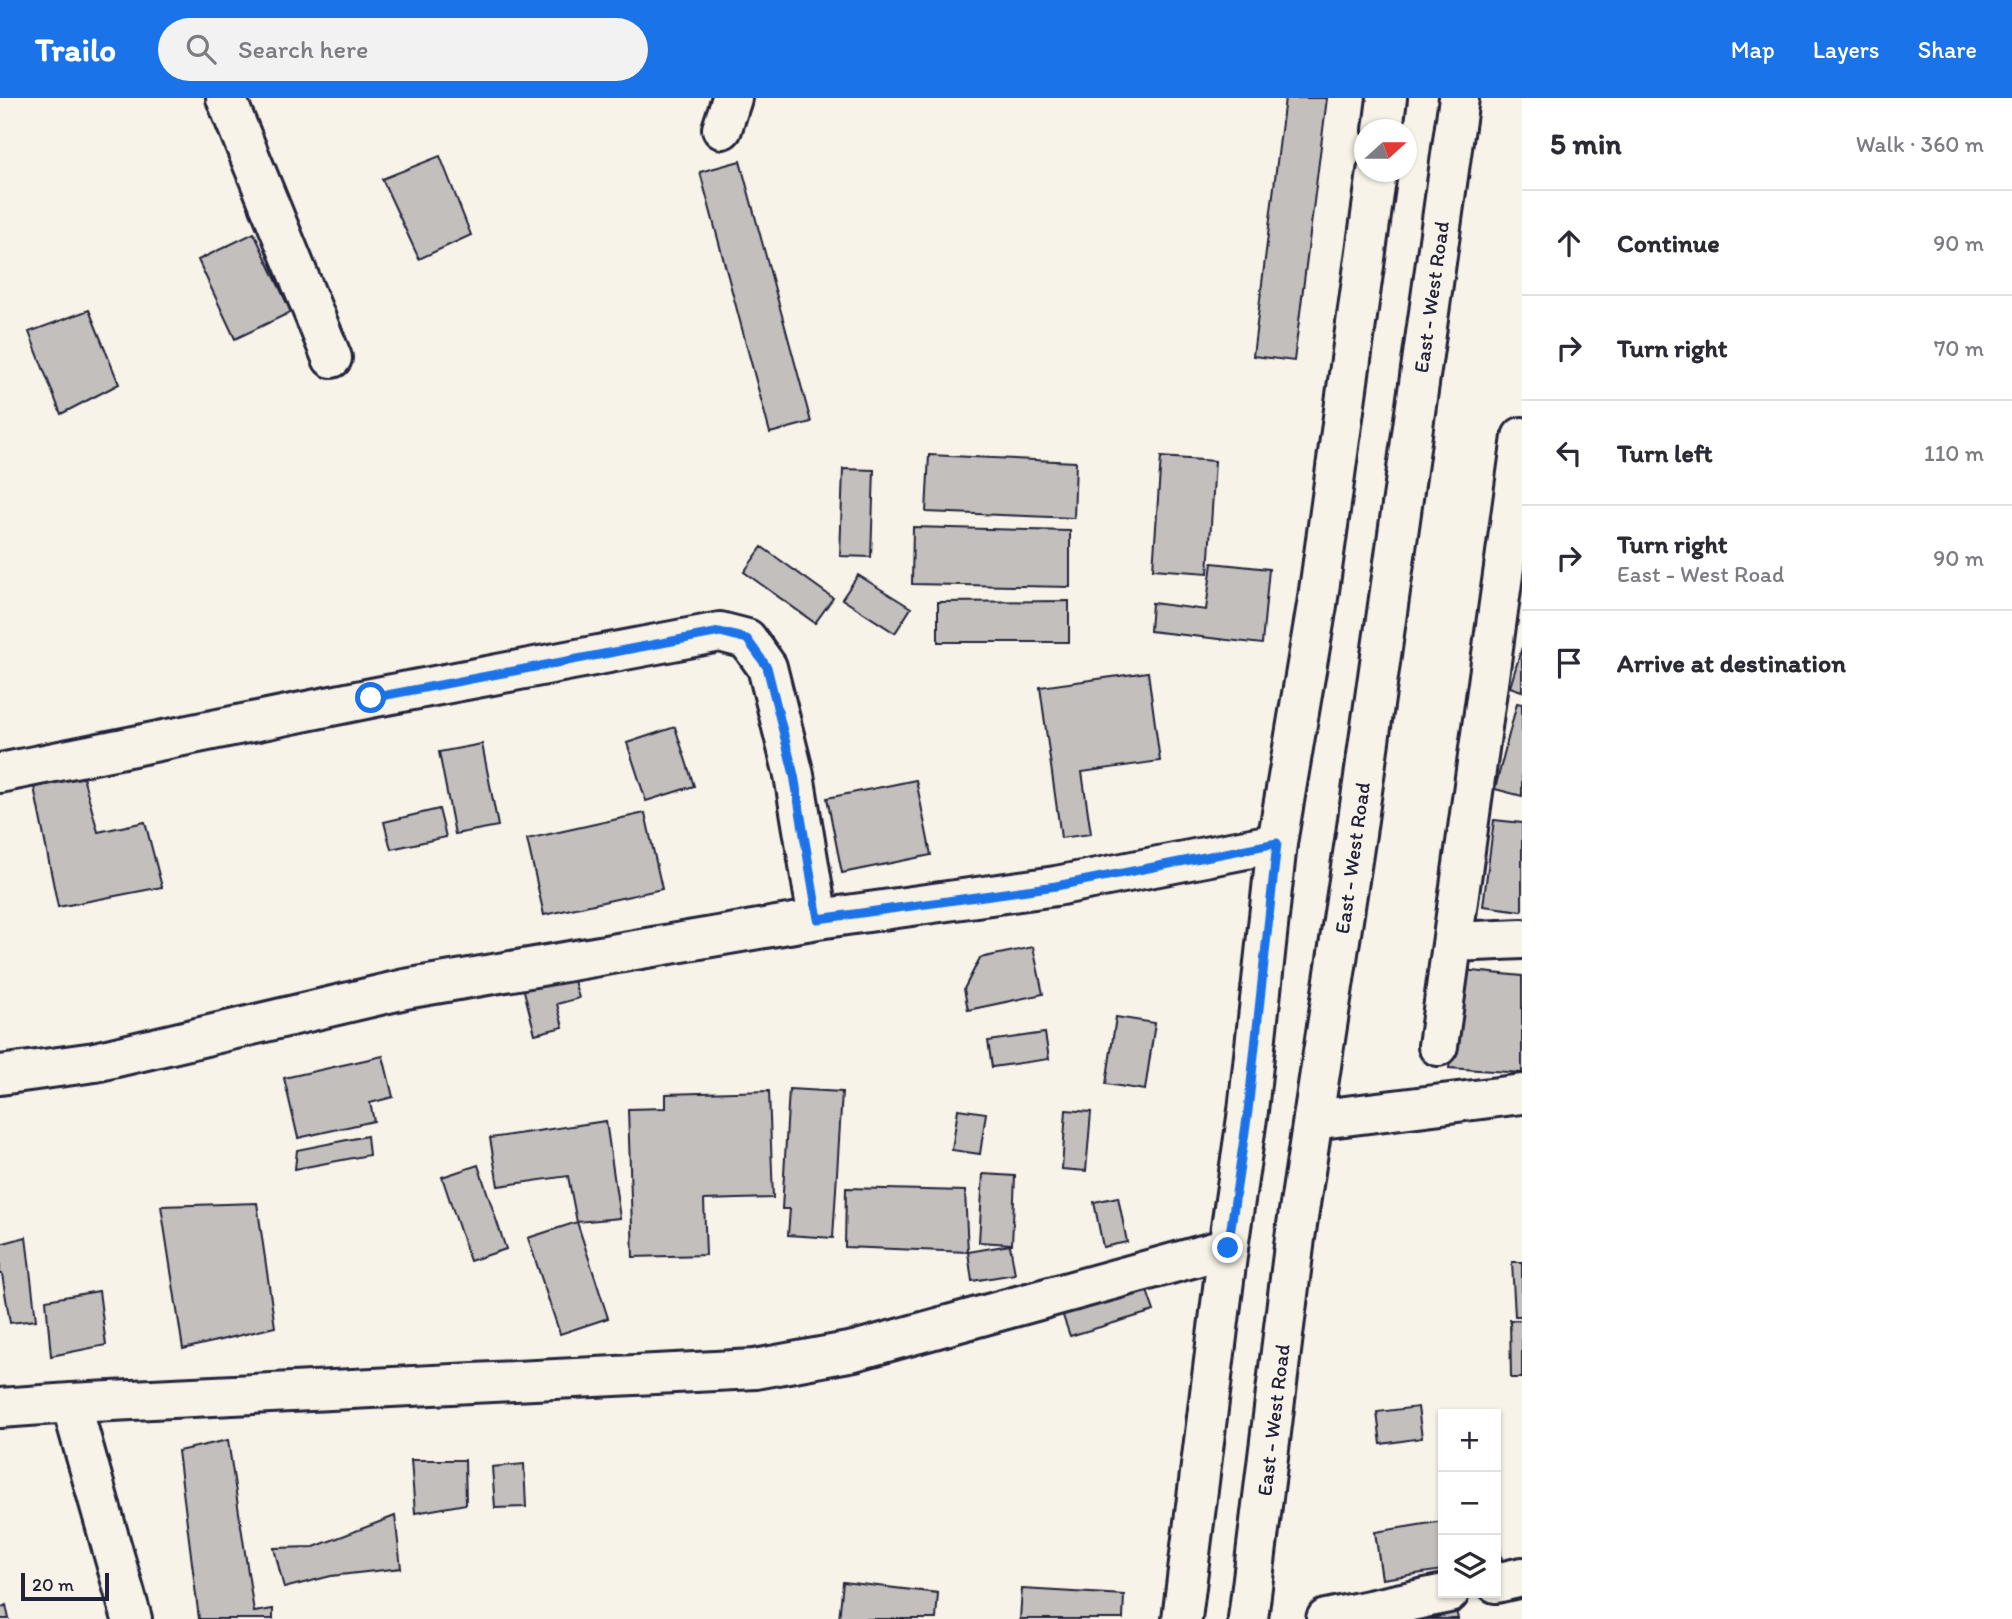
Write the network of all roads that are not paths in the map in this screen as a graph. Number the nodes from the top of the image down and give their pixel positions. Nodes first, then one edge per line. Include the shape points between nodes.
1 (226, 98) edge
2 (1387, 98) edge
3 (1459, 98) edge
4 (1384, 119) edge
5 (1376, 182) edge
6 (332, 358) dead end
7 (1522, 437) edge
8 (0, 773) edge
9 (1277, 843) junction
10 (818, 919) junction
11 (1522, 939) edge
12 (1453, 942) junction
13 (1438, 1046) dead end
14 (0, 1075) edge
15 (1522, 1094) edge
16 (1313, 1120) junction
17 (1228, 1248) junction
18 (71, 1403) junction
19 (0, 1408) edge
20 (1522, 1577) edge
21 (1501, 1582) edge
22 (1438, 1595) edge
23 (132, 1619) edge
24 (1182, 1619) edge
25 (1248, 1619) edge
26 (1326, 1619) edge

1 - 6 street
2 - 4 street
3 - 16 street, East - West Road
5 - 9 street via 1317,605
7 - 12 street
8 - 10 street via 720,632 747,639 767,667 794,775
9 - 10 street via 1056,886
9 - 17 street
10 - 14 street via 405,989 95,1062
11 - 12 street
12 - 13 street
15 - 16 street
16 - 25 street, East - West Road
17 - 18 street via 854,1351 755,1369
17 - 24 street
18 - 19 street
18 - 23 street
20 - 21 street
22 - 26 street

